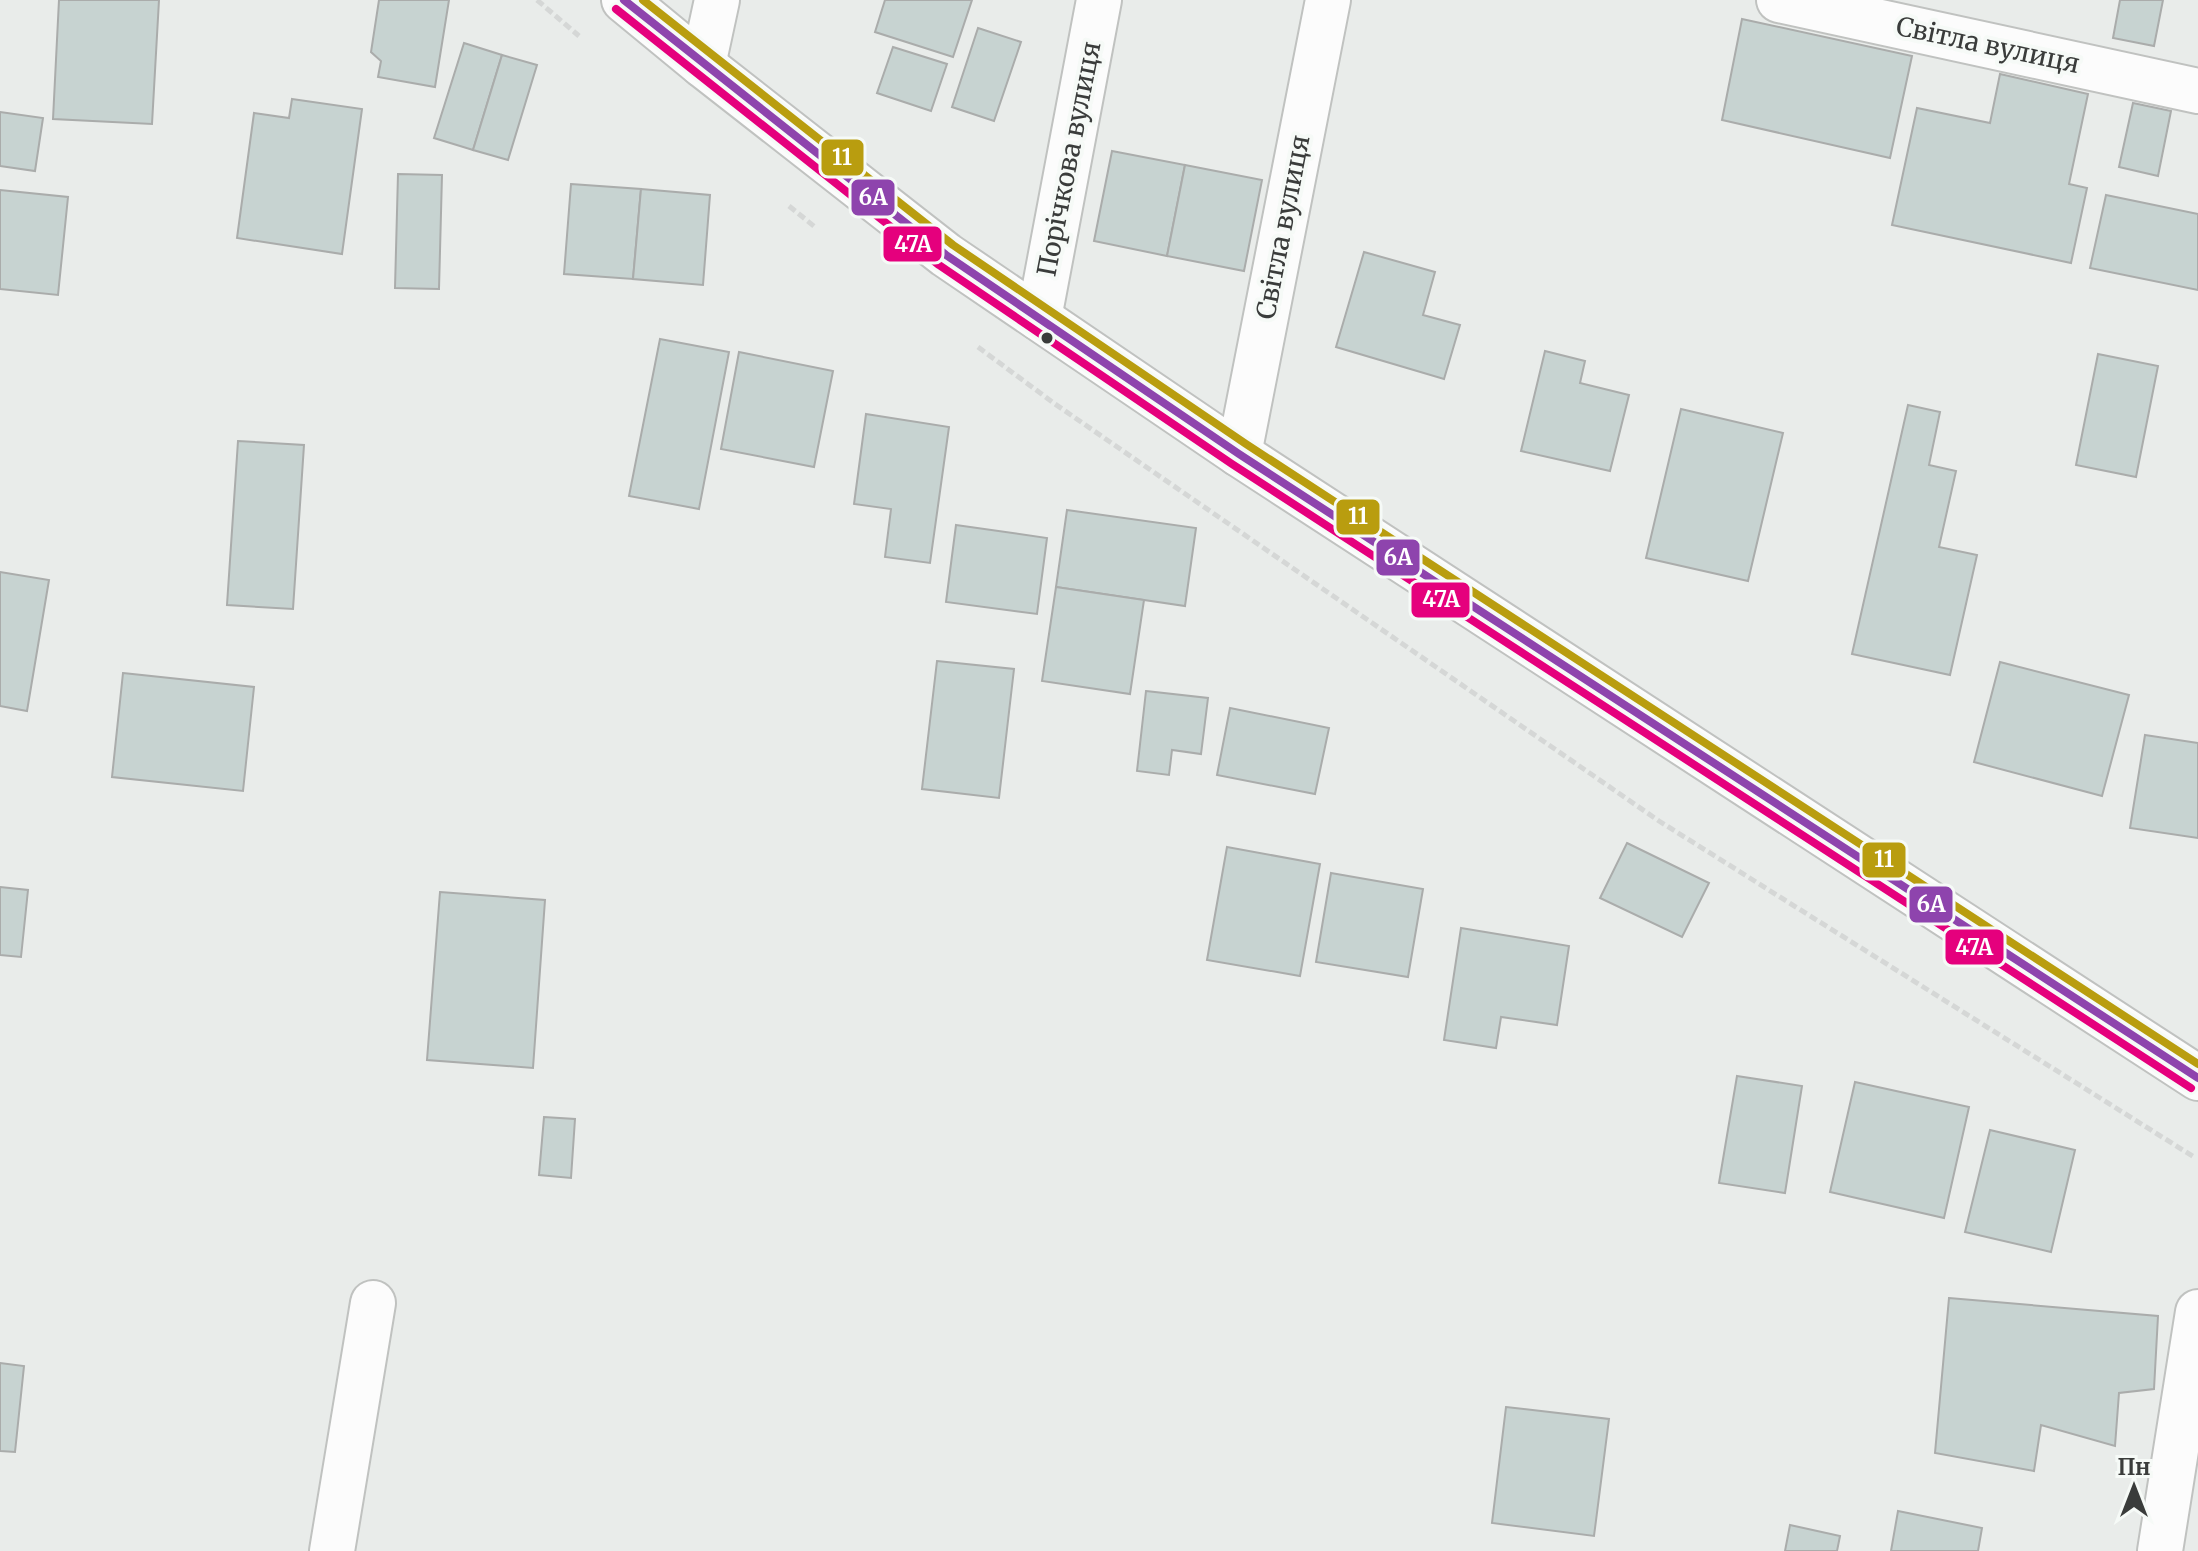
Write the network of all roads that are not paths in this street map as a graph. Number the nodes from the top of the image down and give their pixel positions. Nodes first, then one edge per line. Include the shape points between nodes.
1 (624, 0) edge
2 (717, 0) edge
3 (1099, 0) edge
4 (1328, 0) edge
5 (1779, 0) edge
6 (703, 65) junction
7 (2198, 91) edge
8 (1039, 318) junction
9 (1239, 454) junction
10 (2198, 1078) edge
11 (373, 1303) dead end
12 (2198, 1312) edge
13 (332, 1551) edge
14 (2160, 1551) edge

1 - 6 main road
2 - 6 main road
3 - 8 main road, Порічкова вулиця
4 - 9 main road, Світла вулиця
5 - 7 main road, Світла вулиця
6 - 8 main road via 946,255
8 - 9 main road
9 - 10 main road
11 - 13 main road
12 - 14 main road

